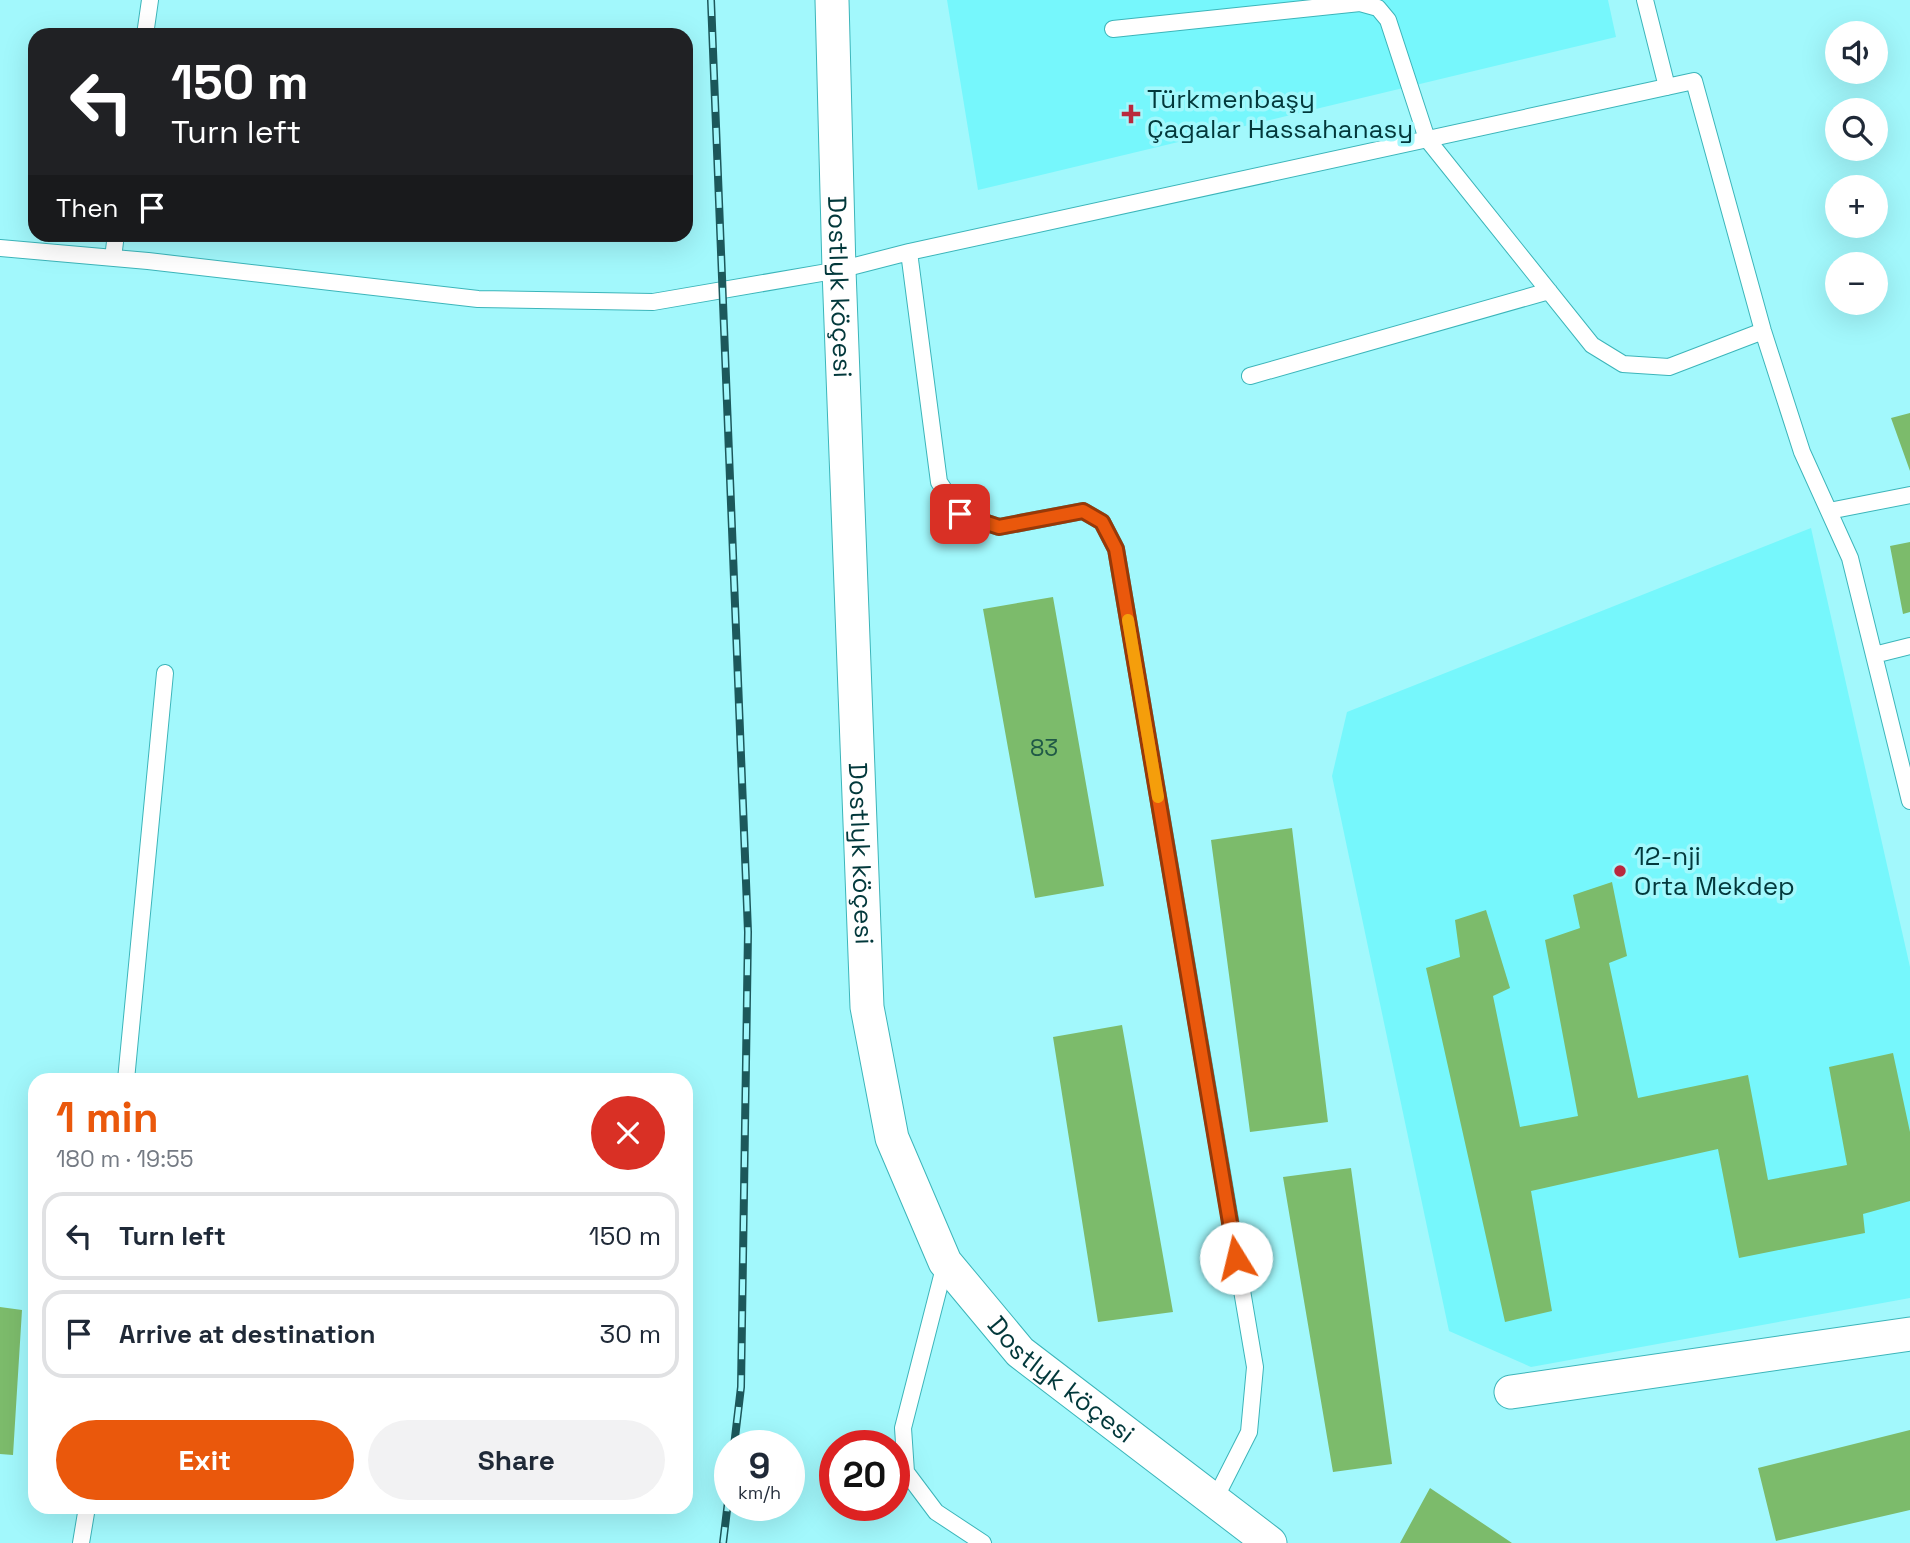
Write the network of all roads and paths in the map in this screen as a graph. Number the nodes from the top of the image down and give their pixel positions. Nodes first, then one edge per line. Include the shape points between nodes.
1 (150, 0) edge
2 (832, 0) edge
3 (1645, 0) edge
4 (146, 28) edge
5 (1113, 29) dead end
6 (1667, 87) junction
7 (1427, 139) junction
8 (115, 242) edge
9 (0, 248) edge
10 (909, 252) junction
11 (113, 258) junction
12 (839, 270) junction
13 (1549, 291) junction
14 (1763, 331) junction
15 (1250, 376) dead end
16 (1910, 495) edge
17 (1829, 510) junction
18 (1910, 646) edge
19 (1874, 655) junction
20 (164, 673) dead end
21 (1910, 801) edge
22 (127, 1073) edge
23 (945, 1262) junction
24 (1910, 1334) edge
25 (1511, 1392) dead end
26 (1215, 1499) junction
27 (86, 1514) edge
28 (81, 1543) edge
29 (983, 1543) edge
30 (1270, 1543) edge

1 - 4 lane
2 - 12 street, Dostlyk köçesi
3 - 6 lane
5 - 7 lane via 1360,3 1378,8 1388,20
6 - 7 lane
6 - 14 lane via 1695,81
7 - 10 lane
7 - 13 lane
8 - 11 lane
9 - 11 lane
10 - 12 lane
10 - 26 lane via 939,482 960,514 999,527 1083,511 1102,522 1116,549 1255,1367 1249,1432
11 - 12 lane via 478,299 639,302
12 - 23 street, Dostlyk köçesi via 867,1007 892,1138
13 - 14 lane via 1592,345 1623,364 1669,367
13 - 15 lane
14 - 17 lane via 1802,452
16 - 17 lane
17 - 19 lane via 1850,558
18 - 19 lane
19 - 21 lane
20 - 22 lane
23 - 26 street, Dostlyk köçesi via 1020,1352
23 - 29 lane via 903,1428 906,1472 936,1512
24 - 25 street
26 - 30 street, Dostlyk köçesi
27 - 28 lane

